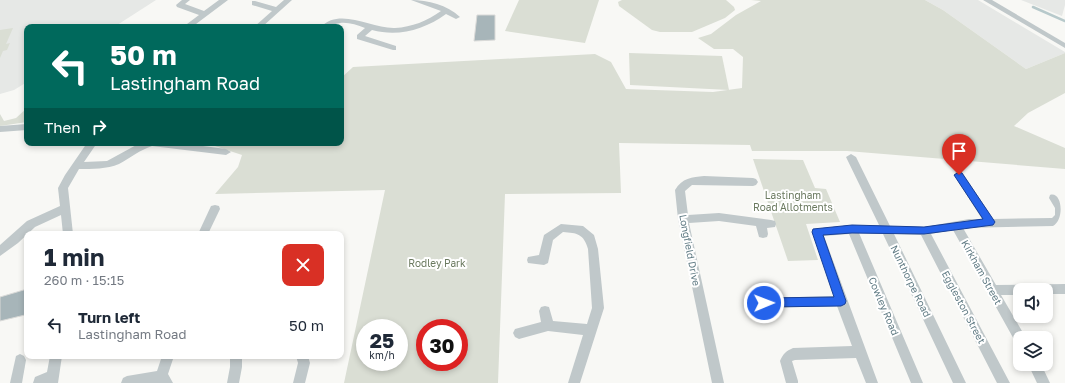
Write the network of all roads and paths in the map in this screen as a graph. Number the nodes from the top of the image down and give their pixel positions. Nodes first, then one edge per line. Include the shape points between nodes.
1 (186, 0) edge
2 (224, 0) edge
3 (288, 0) edge
4 (415, 0) edge
5 (987, 0) edge
6 (256, 3) dead end
7 (278, 10) junction
8 (446, 11) junction
9 (204, 14) junction
10 (456, 17) dead end
11 (190, 24) edge
12 (262, 24) edge
13 (329, 24) edge
14 (370, 27) junction
15 (1065, 46) edge
16 (393, 48) dead end
17 (24, 127) edge
18 (0, 129) edge
19 (90, 146) edge
20 (144, 146) edge
21 (177, 146) edge
22 (226, 152) dead end
23 (851, 157) dead end
24 (77, 166) junction
25 (959, 175) dead end
26 (746, 184) dead end
27 (1054, 198) dead end
28 (64, 209) junction
29 (215, 210) dead end
30 (683, 219) junction
31 (990, 222) junction
32 (956, 225) junction
33 (852, 229) junction
34 (887, 230) junction
35 (924, 230) junction
36 (68, 231) edge
37 (205, 231) edge
38 (763, 234) dead end
39 (0, 250) edge
40 (532, 260) dead end
41 (1065, 289) edge
42 (993, 290) junction
43 (841, 301) junction
44 (764, 303) dead end
45 (545, 311) dead end
46 (548, 326) junction
47 (591, 330) junction
48 (1016, 331) edge
49 (519, 332) dead end
50 (860, 352) junction
51 (55, 359) edge
52 (168, 359) edge
53 (236, 359) edge
54 (303, 359) edge
55 (20, 360) dead end
56 (1038, 371) edge
57 (48, 380) edge
58 (164, 380) edge
59 (792, 381) dead end
60 (127, 382) edge
61 (16, 383) edge
62 (233, 383) edge
63 (299, 383) edge
64 (574, 383) edge
65 (718, 383) edge
66 (872, 383) edge
67 (917, 383) edge
68 (960, 383) edge
69 (1004, 383) edge
70 (1044, 383) edge

1 - 9 street via 180,5
2 - 9 street
3 - 7 street
4 - 8 street
5 - 15 street
6 - 7 street
7 - 12 street
8 - 10 street
8 - 14 street via 431,22 418,27 394,31
9 - 11 street
13 - 14 street via 340,19
14 - 16 street via 360,37
17 - 18 street
19 - 24 street
20 - 24 street via 108,164
21 - 22 street
23 - 34 street, Nunthorpe Road
24 - 28 street via 63,188
25 - 31 street
26 - 30 street, Longfield Drive via 690,181 680,190
27 - 31 street via 1062,213 1059,220
28 - 36 street
28 - 39 street via 31,224
29 - 37 street
30 - 38 street via 719,217 766,224
30 - 65 street, Longfield Drive
31 - 32 street
32 - 35 street
32 - 42 street, Kirkham Street
33 - 34 street
33 - 43 street via 817,232
33 - 67 street, Cowley Road
34 - 35 street
34 - 68 street, Nunthorpe Road
35 - 69 street, Eggleston Street
40 - 47 street via 544,260 548,238 561,228 579,229 590,238 598,308
41 - 42 street
42 - 48 street, Kirkham Street
43 - 44 street
43 - 50 street
45 - 46 street
46 - 47 street
46 - 49 street
47 - 64 street
50 - 59 street via 793,354 786,361
50 - 66 street
51 - 57 street
52 - 58 street
53 - 62 street
54 - 63 street
55 - 61 street
56 - 70 street
58 - 60 street

